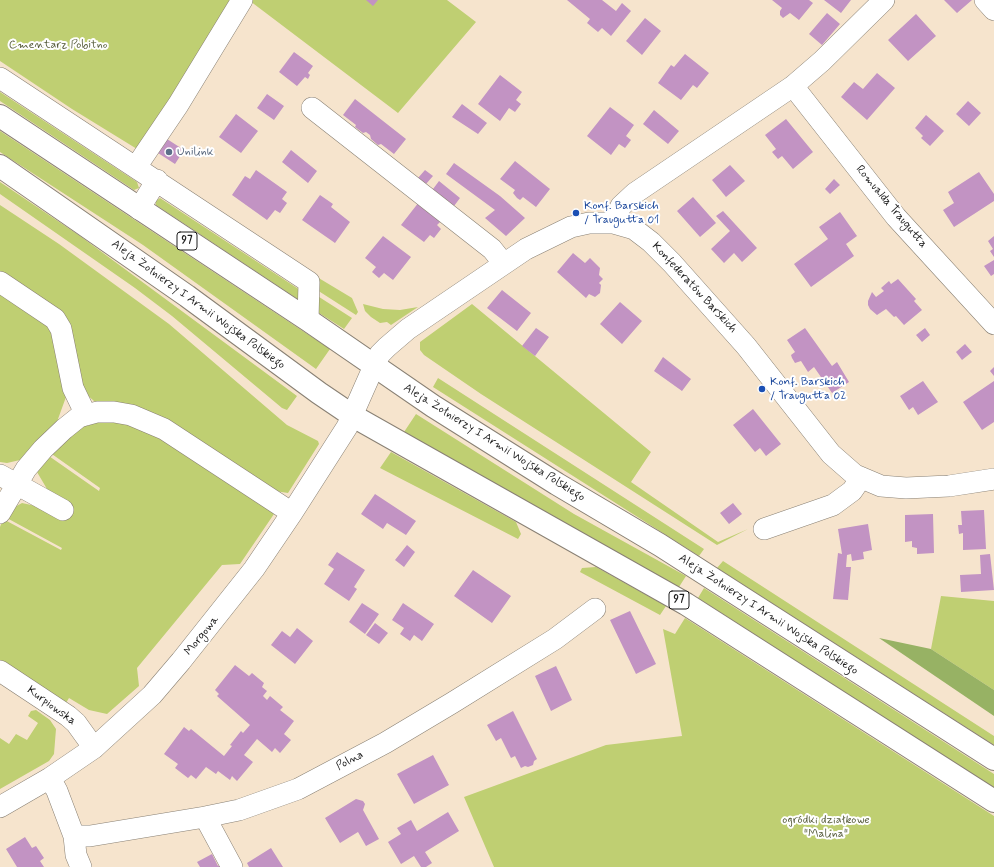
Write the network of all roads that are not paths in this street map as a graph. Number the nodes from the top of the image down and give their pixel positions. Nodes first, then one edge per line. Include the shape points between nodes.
1 (242, 0) edge
2 (884, 0) edge
3 (985, 0) edge
4 (994, 10) edge
5 (0, 78) edge
6 (793, 86) junction
7 (312, 108) dead end
8 (0, 116) edge
9 (0, 166) edge
10 (136, 167) junction
11 (157, 180) junction
12 (139, 209) junction
13 (613, 223) junction
14 (504, 264) junction
15 (0, 282) edge
16 (308, 320) junction
17 (994, 324) edge
18 (374, 366) junction
19 (86, 415) junction
20 (353, 416) junction
21 (861, 478) junction
22 (994, 479) edge
23 (8, 480) edge
24 (63, 510) dead end
25 (0, 513) edge
26 (292, 513) junction
27 (764, 529) dead end
28 (595, 608) dead end
29 (0, 671) edge
30 (94, 748) junction
31 (994, 759) edge
32 (50, 778) junction
33 (994, 801) edge
34 (0, 808) edge
35 (205, 817) junction
36 (74, 836) junction
37 (81, 867) edge
38 (232, 867) edge

1 - 10 street via 178,105
2 - 6 street
3 - 4 street
5 - 10 street
6 - 13 street via 635,193 621,206
6 - 17 street, Romualda Traugutta via 896,217
7 - 14 street via 492,249
8 - 12 main road, Aleja Żołnierzy I Armii Wojska Polskiego / 97
9 - 20 main road, Aleja Żołnierzy I Armii Wojska Polskiego / 97
10 - 11 street
11 - 12 street
11 - 16 street via 309,282
12 - 16 main road, Aleja Żołnierzy I Armii Wojska Polskiego / 97
13 - 14 street, Konfederatów Barskich via 589,223 571,227 550,236
13 - 21 street, Konfederatów Barskich via 640,234 672,263 746,346 831,454
14 - 18 street, Konfederatów Barskich via 408,329 380,354
15 - 19 street via 55,319 61,329 73,388
16 - 18 main road, Aleja Żołnierzy I Armii Wojska Polskiego / 97
18 - 20 street, Konfederatów Barskich
18 - 31 main road, Aleja Żołnierzy I Armii Wojska Polskiego / 97 via 433,406 660,545
19 - 23 street via 79,417
19 - 26 street via 114,412 132,415 149,422 205,455
20 - 26 street, Morgowa
20 - 33 main road, Aleja Żołnierzy I Armii Wojska Polskiego / 97 via 686,604
21 - 22 street, Konfederatów Barskich via 881,486 906,488 949,486
21 - 27 street via 852,491 833,505
23 - 24 street
23 - 25 street
26 - 30 street, Morgowa via 254,569 181,661 152,695
28 - 35 street, Polna via 554,639 452,703 305,786 239,810
29 - 30 street, Kurpiowska via 72,720 89,738
30 - 32 street, Morgowa
32 - 34 street, Morgowa
32 - 36 street
35 - 36 street, Polna via 90,836
35 - 38 street
36 - 37 street via 76,855

